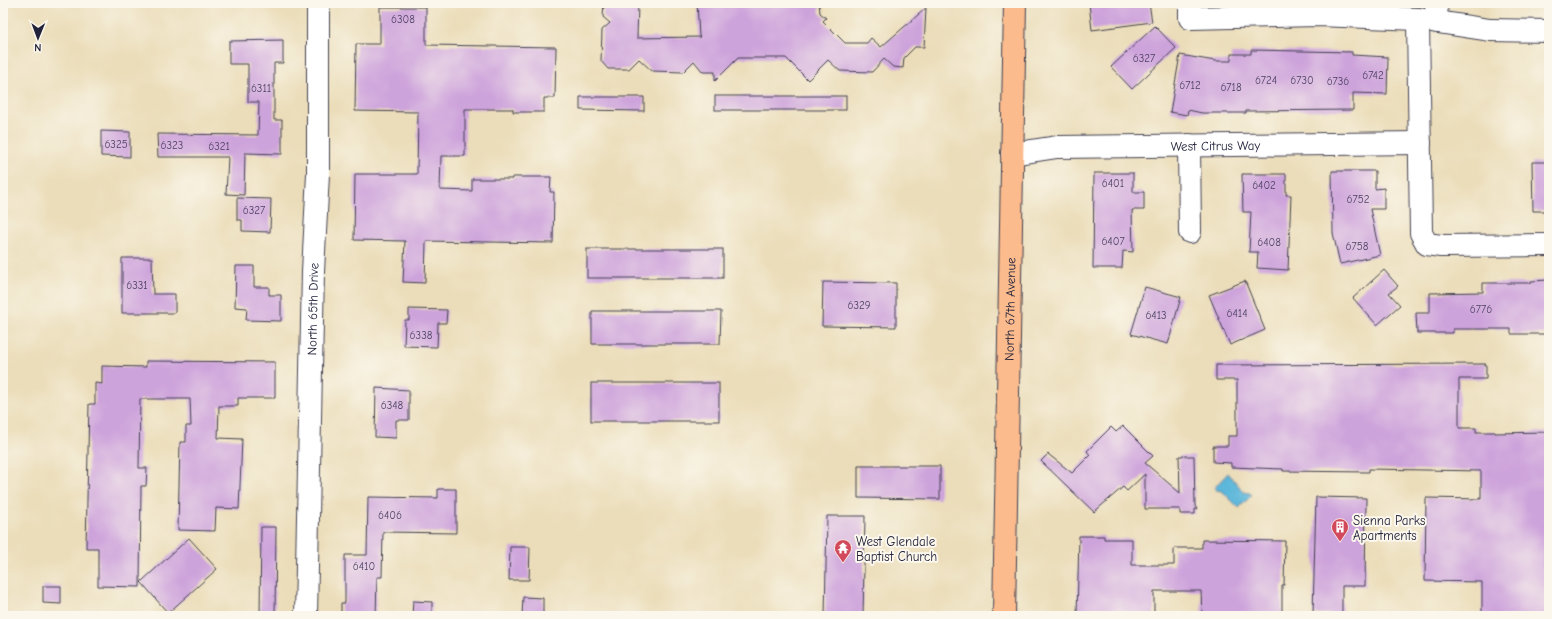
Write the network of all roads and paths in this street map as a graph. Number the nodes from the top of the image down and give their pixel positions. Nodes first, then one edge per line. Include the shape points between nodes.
1 (318, 3) edge
2 (1015, 3) edge
3 (1190, 10) edge
4 (1430, 15) edge
5 (1549, 31) edge
6 (1420, 143) junction
7 (1189, 144) junction
8 (1012, 154) junction
9 (1190, 232) dead end
10 (1549, 245) edge
11 (306, 616) edge
12 (1004, 616) edge

1 - 11 street, North 65th Drive via 318,174 313,272
2 - 8 main road, North 67th Avenue
3 - 4 street via 1318,15
4 - 5 street via 1490,30
4 - 6 street
6 - 7 street, West Citrus Way
6 - 10 street via 1421,233 1427,244
7 - 8 street, West Citrus Way via 1057,147
7 - 9 street
8 - 12 main road, North 67th Avenue

